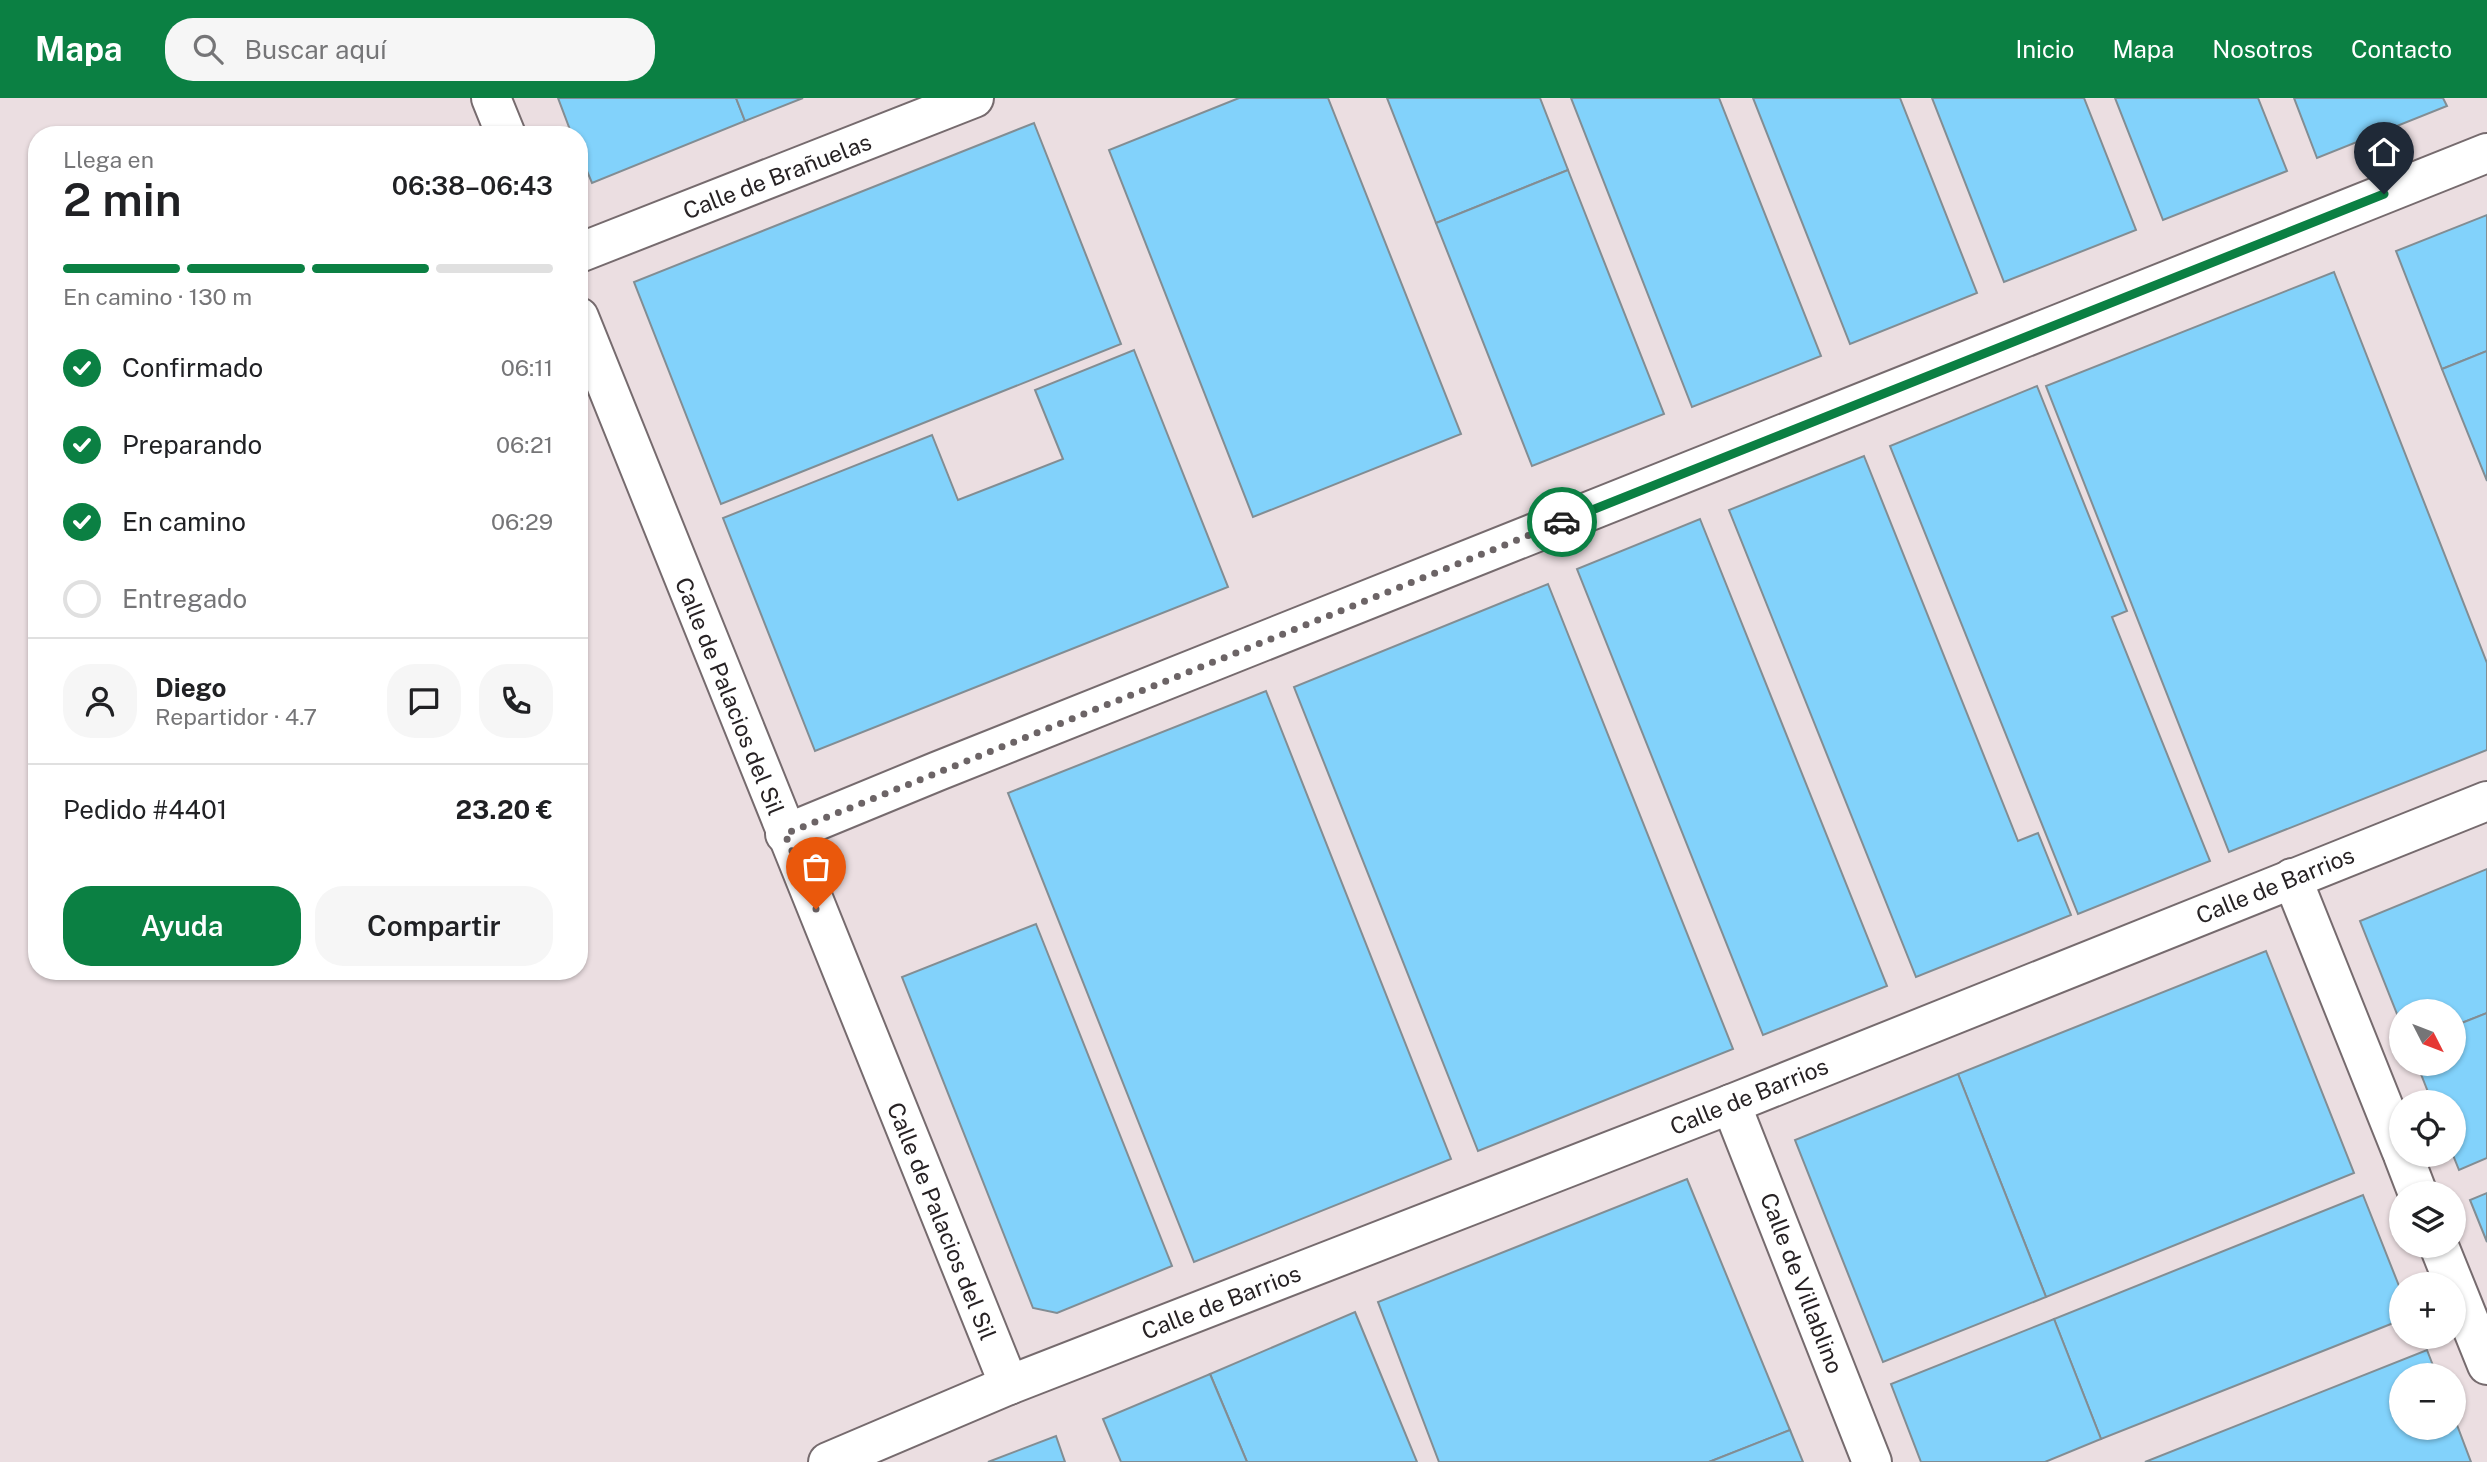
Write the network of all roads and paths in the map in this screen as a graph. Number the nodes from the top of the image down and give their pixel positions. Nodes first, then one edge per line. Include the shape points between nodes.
1 (491, 98) edge
2 (974, 98) edge
3 (502, 126) edge
4 (2487, 153) edge
5 (588, 249) edge
6 (588, 340) edge
7 (2487, 801) edge
8 (785, 834) junction
9 (2292, 878) junction
10 (1731, 1104) junction
11 (2389, 1120) edge
12 (2445, 1258) edge
13 (2487, 1365) edge
14 (1009, 1385) junction
15 (828, 1462) edge
16 (1872, 1462) edge

1 - 3 street
2 - 5 street, Calle de Brañuelas
4 - 8 street
6 - 8 street, Calle de Palacios del Sil
7 - 9 street, Calle de Barrios
8 - 14 street, Calle de Palacios del Sil
9 - 10 street, Calle de Barrios
9 - 11 street
10 - 14 street, Calle de Barrios
10 - 16 street, Calle de Villablino
12 - 13 street
14 - 15 street, Calle de Barrios

